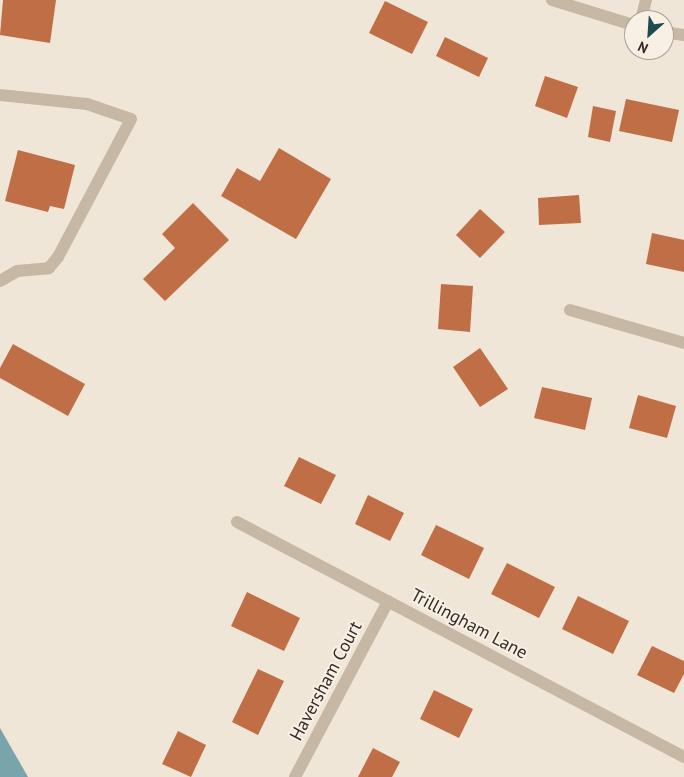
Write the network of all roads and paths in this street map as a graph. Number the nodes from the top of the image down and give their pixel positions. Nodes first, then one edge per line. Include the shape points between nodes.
1 (552, 0) edge
2 (624, 23) edge
3 (0, 95) edge
4 (0, 281) edge
5 (570, 310) dead end
6 (684, 344) edge
7 (237, 522) dead end
8 (388, 601) junction
9 (684, 757) edge
10 (295, 777) edge

1 - 2 street
3 - 4 street via 87,104 131,119 58,257 49,268 17,271
5 - 6 street
7 - 8 street, Trillingham Lane
8 - 9 street, Trillingham Lane
8 - 10 street, Haversham Court

